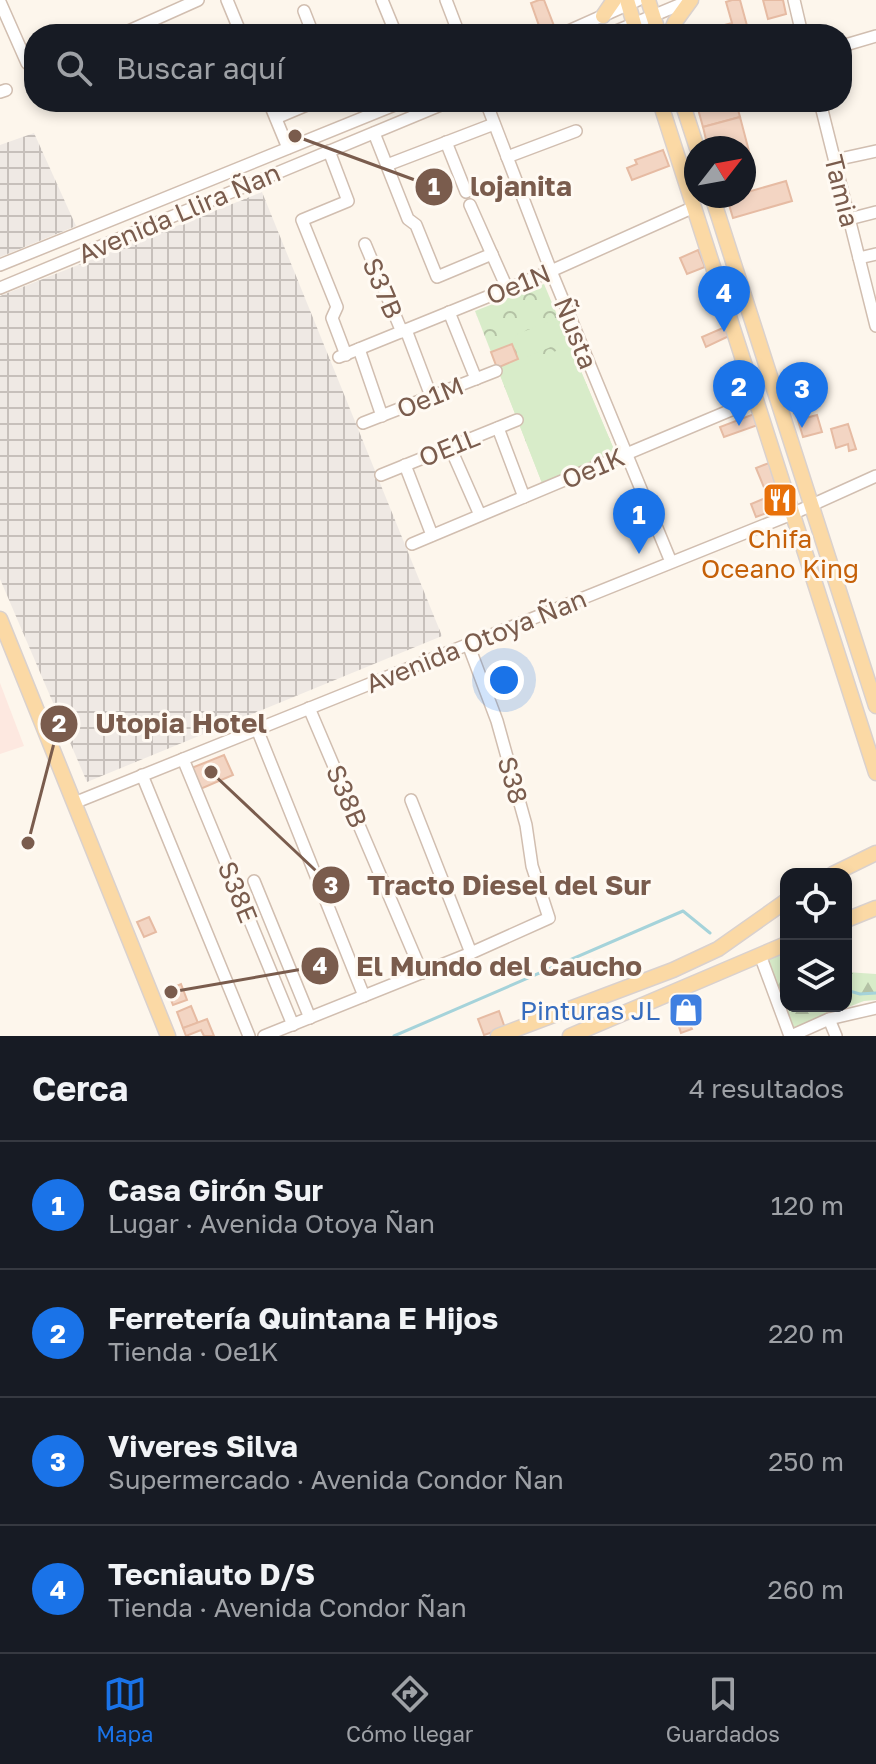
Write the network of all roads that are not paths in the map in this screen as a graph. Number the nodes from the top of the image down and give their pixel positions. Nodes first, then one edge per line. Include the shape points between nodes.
1 (198, 0) edge
2 (227, 0) edge
3 (382, 0) edge
4 (446, 0) edge
5 (691, 0) edge
6 (794, 0) edge
7 (627, 1) edge
8 (0, 2) edge
9 (650, 7) edge
10 (304, 11) dead end
11 (603, 16) joint
12 (144, 24) edge
13 (237, 24) edge
14 (309, 24) edge
15 (392, 24) edge
16 (455, 24) edge
17 (585, 24) edge
18 (634, 24) edge
19 (638, 24) edge
20 (674, 24) edge
21 (800, 24) edge
22 (876, 36) edge
23 (852, 43) edge
24 (24, 56) edge
25 (273, 112) edge
26 (290, 112) edge
27 (377, 112) edge
28 (424, 112) edge
29 (490, 112) edge
30 (663, 112) edge
31 (685, 112) edge
32 (823, 112) edge
33 (276, 118) junction
34 (494, 124) junction
35 (576, 131) dead end
36 (374, 133) junction
37 (693, 136) edge
38 (446, 142) junction
39 (288, 148) junction
40 (329, 151) junction
41 (876, 151) edge
42 (507, 157) junction
43 (835, 160) junction
44 (387, 165) junction
45 (684, 176) edge
46 (466, 192) dead end
47 (470, 205) dead end
48 (692, 208) edge
49 (694, 208) edge
50 (716, 208) edge
51 (876, 212) edge
52 (849, 219) junction
53 (365, 244) dead end
54 (492, 254) junction
55 (876, 254) edge
56 (859, 258) junction
57 (0, 265) edge
58 (551, 271) junction
59 (0, 288) edge
60 (507, 288) junction
61 (873, 299) edge
62 (449, 312) junction
63 (876, 326) edge
64 (404, 331) junction
65 (359, 349) junction
66 (496, 371) dead end
67 (476, 379) junction
68 (431, 396) junction
69 (755, 400) junction
70 (382, 416) junction
71 (517, 420) dead end
72 (363, 423) dead end
73 (498, 428) junction
74 (450, 447) junction
75 (626, 454) junction
76 (405, 465) junction
77 (381, 475) dead end
78 (876, 476) edge
79 (524, 497) junction
80 (811, 505) junction
81 (792, 514) junction
82 (480, 515) junction
83 (432, 535) junction
84 (412, 544) dead end
85 (671, 562) junction
86 (0, 619) edge
87 (468, 644) junction
88 (876, 706) edge
89 (309, 708) junction
90 (257, 729) junction
91 (183, 759) junction
92 (876, 773) edge
93 (142, 775) junction
94 (411, 800) dead end
95 (74, 803) junction
96 (876, 853) edge
97 (845, 868) edge
98 (254, 881) dead end
99 (780, 905) edge
100 (876, 908) edge
101 (852, 918) edge
102 (780, 947) edge
103 (471, 953) junction
104 (760, 955) junction
105 (422, 973) junction
106 (364, 996) junction
107 (875, 1011) edge
108 (310, 1018) junction
109 (829, 1019) junction
110 (293, 1025) junction
111 (589, 1032) edge
112 (168, 1036) edge
113 (249, 1036) edge
114 (264, 1036) edge
115 (498, 1036) edge
116 (570, 1036) edge
117 (791, 1036) edge
118 (836, 1036) edge

1 - 12 street
2 - 13 street
3 - 15 street
4 - 16 street
5 - 9 street
5 - 20 main road
6 - 21 street
7 - 11 main road
7 - 18 main road
8 - 24 street
9 - 19 street
10 - 14 street
11 - 17 street
22 - 23 street
25 - 33 street
26 - 33 street
27 - 39 street, Avenida Llira Ñan
28 - 36 street, Avenida Llira Ñan
29 - 34 street, Ñusta
30 - 45 main road
31 - 37 main road
32 - 43 street, Tamia
33 - 39 street
34 - 38 street
34 - 42 street, Ñusta
35 - 42 street
36 - 40 street, Avenida Llira Ñan
36 - 44 street
38 - 44 street
38 - 46 street
39 - 57 street, Avenida Llira Ñan
40 - 59 street, Avenida Llira Ñan
40 - 65 street, Oe1N via 348,201 302,220 337,307 332,318 343,356
41 - 43 street
42 - 58 street, Ñusta
43 - 52 street, Tamia
44 - 54 street via 437,277
47 - 54 street
48 - 58 street, Oe1N
49 - 69 main road
50 - 80 main road
51 - 52 street
52 - 56 street, Tamia
53 - 64 street, S37B
54 - 60 street
55 - 56 street
56 - 61 street, Tamia
58 - 60 street, Oe1N
58 - 75 street, Ñusta
60 - 62 street, Oe1N
61 - 63 street, Tamia
62 - 64 street, Oe1N
62 - 67 street
64 - 65 street, Oe1N
64 - 68 street, S37B
65 - 70 street
66 - 67 street, Oe1M
67 - 68 street, Oe1M
68 - 70 street, Oe1M
69 - 75 street, Oe1K
69 - 81 main road
70 - 72 street, Oe1M
71 - 73 street, OE1L
73 - 74 street, OE1L
73 - 79 street
74 - 76 street, OE1L
74 - 82 street
75 - 79 street, Oe1K
75 - 85 street, Ñusta
76 - 77 street, OE1L
76 - 83 street
78 - 80 street, Avenida Otoya Ñan
79 - 82 street, Oe1K
80 - 81 street, Avenida Otoya Ñan
80 - 88 main road
81 - 85 street, Avenida Otoya Ñan
81 - 92 main road
82 - 83 street, Oe1K
83 - 84 street, Oe1K
85 - 87 street, Avenida Otoya Ñan
86 - 95 main road
87 - 89 street, Avenida Otoya Ñan
87 - 103 street, S38 via 497,721 549,918
89 - 90 street, Avenida Otoya Ñan
89 - 105 street, S38B
90 - 91 street, Avenida Otoya Ñan
90 - 106 street
91 - 93 street, Avenida Otoya Ñan
91 - 110 street, S38E
93 - 95 street, Avenida Otoya Ñan
93 - 113 street
94 - 103 street
95 - 112 main road
96 - 97 main road
98 - 108 street
99 - 115 main road via 718,949 684,965
100 - 101 main road
102 - 104 main road
103 - 105 street
104 - 111 main road
104 - 117 street
105 - 106 street
106 - 108 street
107 - 109 street
108 - 110 street
109 - 117 street
109 - 118 street
110 - 114 street
111 - 116 main road

